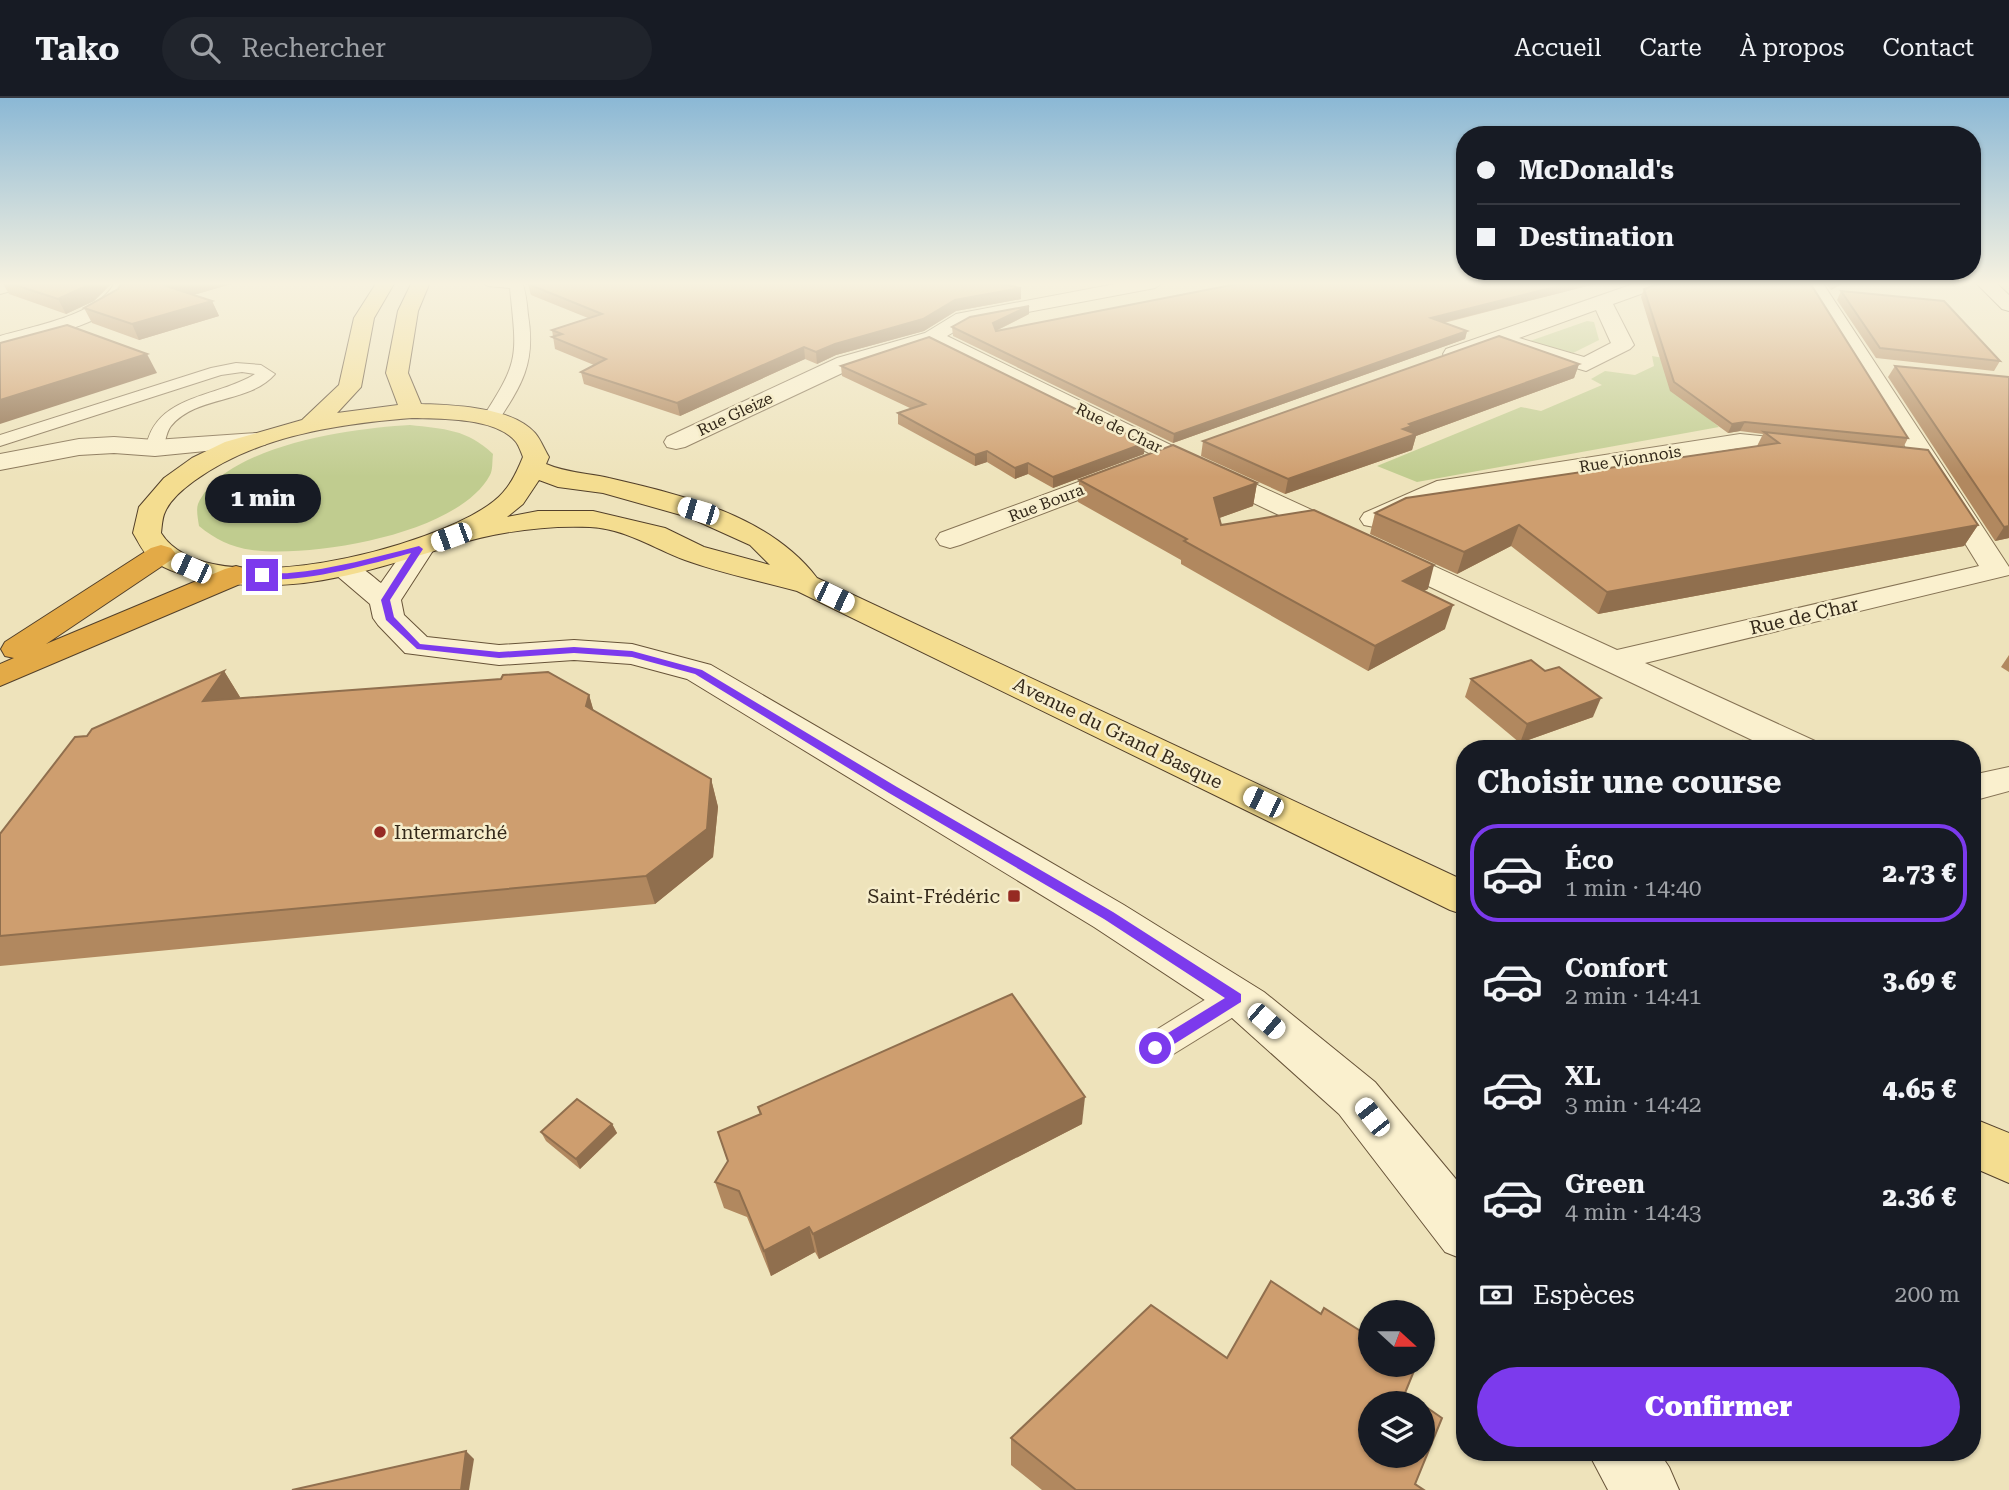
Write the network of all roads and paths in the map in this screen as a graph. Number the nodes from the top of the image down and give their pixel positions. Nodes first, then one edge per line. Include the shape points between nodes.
1 (358, 347) edge
2 (402, 347) edge
3 (522, 347) edge
4 (899, 347) edge
5 (954, 347) edge
6 (1475, 347) edge
7 (1525, 347) edge
8 (1619, 347) edge
9 (1864, 347) edge
10 (1432, 362) edge
11 (412, 411) junction
12 (490, 420) junction
13 (311, 424) junction
14 (256, 440) junction
15 (0, 441) edge
16 (676, 442) dead end
17 (155, 449) junction
18 (1185, 450) junction
19 (1833, 451) edge
20 (0, 462) edge
21 (532, 467) junction
22 (173, 484) junction
23 (1342, 533) junction
24 (451, 537) junction
25 (950, 539) dead end
26 (419, 549) junction
27 (161, 554) junction
28 (344, 569) junction
29 (236, 575) junction
30 (2003, 581) edge
31 (808, 585) junction
32 (385, 600) junction
33 (0, 661) edge
34 (1611, 661) junction
35 (0, 676) edge
36 (1782, 740) edge
37 (2009, 779) edge
38 (1981, 786) edge
39 (1456, 895) edge
40 (1236, 998) junction
41 (1155, 1048) dead end
42 (1981, 1145) edge
43 (2009, 1159) edge
44 (1456, 1222) edge
45 (1626, 1461) edge
46 (1646, 1490) edge

1 - 13 main road via 350,387
2 - 11 main road via 397,373
3 - 12 lane via 522,362
4 - 16 street, Rue Gleize via 845,363
5 - 18 street, Rue de Char
6 - 10 street
7 - 8 street via 1586,364
9 - 30 street, Rue de Char via 1880,367 1914,460
11 - 12 main road
11 - 13 main road
12 - 21 main road via 525,437 536,457
13 - 14 main road
14 - 17 street
14 - 22 main road via 208,461
15 - 17 lane via 217,370 239,366 267,374 243,388 176,411 159,429
17 - 20 street via 79,447
17 - 22 street
18 - 23 street, Rue de Char
18 - 25 street, Rue Boura
19 - 23 street, Rue Vionnois via 1740,441 1437,489
21 - 24 main road via 525,486 500,510
21 - 31 main road, Avenue du Grand Basque via 558,479 618,488 698,511 760,539
22 - 27 main road via 152,509 146,533
23 - 34 street, Rue de Char
24 - 26 main road
24 - 31 main road, Avenue du Grand Basque via 538,519 593,519 655,534 694,553
26 - 28 main road
26 - 32 street
27 - 29 main road via 191,568
27 - 33 highway
28 - 29 main road via 288,576
28 - 32 street
29 - 35 highway
30 - 34 street, Rue de Char
31 - 39 main road, Avenue du Grand Basque
32 - 40 street via 389,618 417,646 499,655 574,650 632,654 699,672 1109,916
34 - 36 street, Rue de Char
37 - 38 street
40 - 41 lane
40 - 44 street via 1357,1098
42 - 43 main road
45 - 46 street

